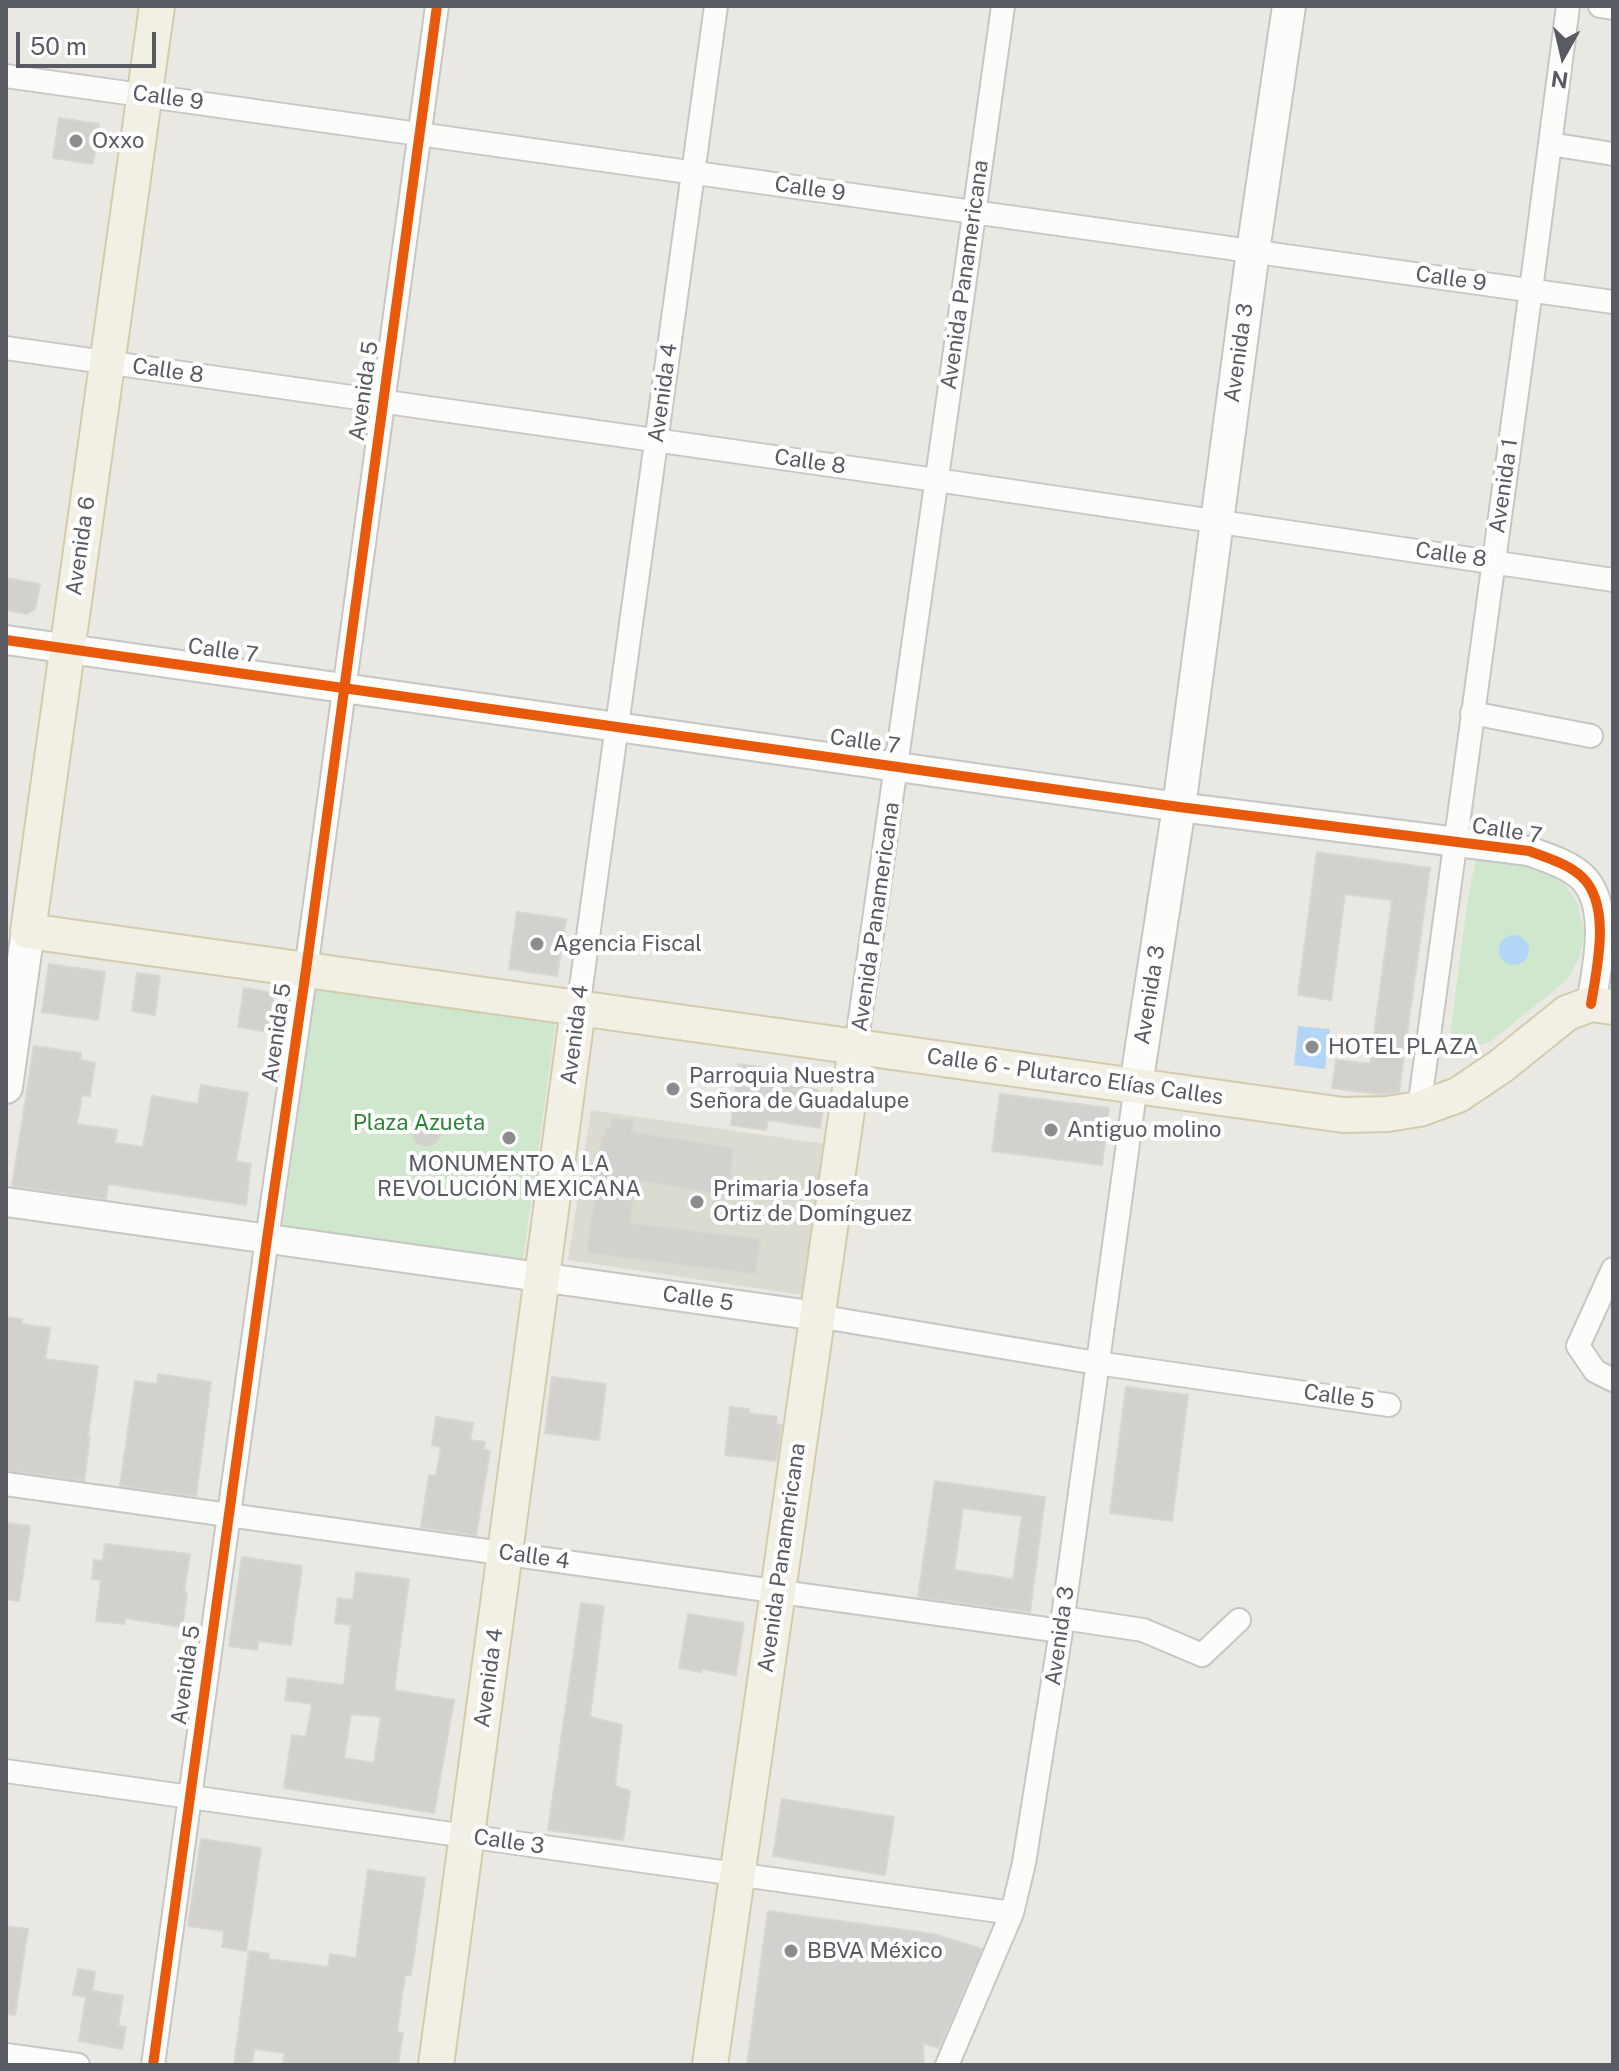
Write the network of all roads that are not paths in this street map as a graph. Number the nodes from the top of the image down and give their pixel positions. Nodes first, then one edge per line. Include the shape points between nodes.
1 (157, 6) edge
2 (437, 6) edge
3 (716, 6) edge
4 (1003, 6) edge
5 (1289, 6) edge
6 (1568, 6) edge
7 (1600, 6) edge
8 (1613, 8) edge
9 (6, 76) edge
10 (144, 95) junction
11 (420, 134) junction
12 (1550, 144) junction
13 (1613, 154) edge
14 (693, 172) junction
15 (974, 212) junction
16 (1253, 251) junction
17 (1531, 290) junction
18 (1613, 302) edge
19 (6, 348) edge
20 (107, 363) junction
21 (382, 402) junction
22 (657, 441) junction
23 (936, 480) junction
24 (1216, 521) junction
25 (1493, 561) junction
26 (1613, 580) edge
27 (6, 640) edge
28 (67, 649) junction
29 (344, 689) junction
30 (1472, 713) junction
31 (616, 727) junction
32 (1591, 736) dead end
33 (898, 767) junction
34 (1179, 807) junction
35 (1455, 843) junction
36 (17, 930) edge
37 (306, 970) junction
38 (1602, 1005) edge
39 (578, 1009) junction
40 (856, 1047) junction
41 (1136, 1085) junction
42 (6, 1087) edge
43 (1419, 1109) junction
44 (6, 1202) edge
45 (267, 1239) junction
46 (1613, 1269) edge
47 (543, 1278) junction
48 (817, 1316) junction
49 (1097, 1363) junction
50 (1613, 1380) edge
51 (1389, 1405) dead end
52 (6, 1484) edge
53 (229, 1515) junction
54 (505, 1554) junction
55 (778, 1591) junction
56 (1239, 1620) dead end
57 (1062, 1625) junction
58 (6, 1771) edge
59 (190, 1797) junction
60 (467, 1836) junction
61 (738, 1874) junction
62 (1012, 1913) junction
63 (6, 2055) edge
64 (78, 2065) edge
65 (153, 2065) edge
66 (436, 2065) edge
67 (710, 2065) edge
68 (947, 2065) edge

1 - 10 main road, Avenida 6
2 - 11 street, Avenida 5
3 - 14 street, Avenida 4
4 - 15 street, Avenida Panamericana
5 - 16 main road, Avenida 3
6 - 12 street, Avenida 1
7 - 8 street
9 - 10 street, Calle 9
10 - 11 street, Calle 9
10 - 20 main road, Avenida 6
11 - 14 street, Calle 9
11 - 21 street, Avenida 5
12 - 13 street
12 - 17 street, Avenida 1
14 - 15 street, Calle 9
14 - 22 street, Avenida 4
15 - 16 street, Calle 9
15 - 23 street, Avenida Panamericana
16 - 17 street, Calle 9
16 - 24 main road, Avenida 3
17 - 18 street, Calle 9
17 - 25 street, Avenida 1
19 - 20 street, Calle 8
20 - 21 street, Calle 8
20 - 28 main road, Avenida 6
21 - 22 street, Calle 8
21 - 29 street, Avenida 5
22 - 23 street, Calle 8
22 - 31 street, Avenida 4
23 - 24 street, Calle 8
23 - 33 street, Avenida Panamericana
24 - 25 street, Calle 8
24 - 34 main road, Avenida 3
25 - 26 street, Calle 8
25 - 30 street, Avenida 1
27 - 28 street, Calle 7
28 - 29 street, Calle 7
28 - 36 main road, Avenida 6
29 - 31 street, Calle 7
29 - 37 street, Avenida 5
30 - 32 street
30 - 35 street, Avenida 1
31 - 33 street, Calle 7
31 - 39 street, Avenida 4
33 - 34 street, Calle 7
33 - 40 street, Avenida Panamericana
34 - 35 street, Calle 7
34 - 41 main road, Avenida 3
35 - 38 street, Calle 7 via 1529,851 1583,877 1596,897
35 - 43 street, Avenida 1
36 - 37 main road, Calle 6 - Plutarco Elías Calles
36 - 42 main road, Avenida 6
37 - 39 main road, Calle 6 - Plutarco Elías Calles
37 - 45 street, Avenida 5
38 - 43 main road, Calle 6 - Plutarco Elías Calles via 1567,1013 1458,1095
39 - 40 main road, Calle 6 - Plutarco Elías Calles
39 - 47 main road, Avenida 4
40 - 41 main road, Calle 6 - Plutarco Elías Calles
40 - 48 main road, Avenida Panamericana
41 - 43 main road, Calle 6 - Plutarco Elías Calles via 1343,1115
41 - 49 street, Avenida 3
44 - 45 street, Calle 5
45 - 47 street, Calle 5
45 - 53 street, Avenida 5
46 - 50 street via 1578,1346 1595,1371
47 - 48 street, Calle 5
47 - 54 main road, Avenida 4
48 - 49 street, Calle 5
48 - 55 main road, Avenida Panamericana
49 - 51 street, Calle 5
49 - 57 street, Avenida 3
52 - 53 street, Calle 4
53 - 54 street, Calle 4
53 - 59 street, Avenida 5
54 - 55 street, Calle 4
54 - 60 main road, Avenida 4
55 - 57 street, Calle 4
55 - 61 main road, Avenida Panamericana
56 - 57 street, Calle 4 via 1202,1655 1143,1630
57 - 62 street, Avenida 3
58 - 59 street, Calle 3
59 - 60 street, Calle 3
59 - 65 street, Avenida 5
60 - 61 street, Calle 3
60 - 66 main road, Avenida 4
61 - 62 street, Calle 3
61 - 67 main road, Avenida Panamericana
62 - 68 street, Avenida 3
63 - 64 street

